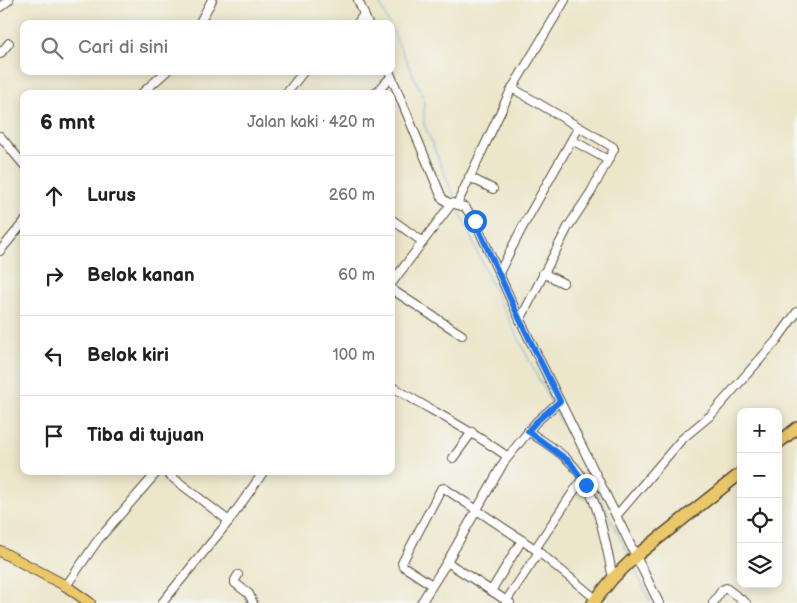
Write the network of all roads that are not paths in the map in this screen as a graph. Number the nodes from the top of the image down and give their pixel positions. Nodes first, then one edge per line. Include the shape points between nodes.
1 (212, 0) edge
2 (358, 0) edge
3 (564, 0) edge
4 (364, 14) junction
5 (201, 20) edge
6 (360, 20) edge
7 (366, 20) edge
8 (9, 44) dead end
9 (0, 54) edge
10 (162, 75) edge
11 (301, 75) edge
12 (389, 75) edge
13 (390, 75) edge
14 (512, 88) junction
15 (146, 90) edge
16 (289, 90) edge
17 (378, 90) edge
18 (579, 127) junction
19 (0, 136) edge
20 (572, 140) junction
21 (20, 160) edge
22 (608, 160) junction
23 (469, 177) junction
24 (493, 189) dead end
25 (454, 203) junction
26 (395, 222) edge
27 (20, 227) edge
28 (423, 242) junction
29 (0, 251) edge
30 (499, 273) junction
31 (543, 273) junction
32 (395, 279) edge
33 (563, 283) dead end
34 (395, 292) edge
35 (797, 312) edge
36 (520, 320) junction
37 (462, 335) dead end
38 (395, 388) edge
39 (560, 401) junction
40 (797, 428) edge
41 (528, 431) junction
42 (472, 432) junction
43 (782, 440) edge
44 (508, 457) junction
45 (453, 458) dead end
46 (155, 475) edge
47 (169, 475) edge
48 (261, 475) edge
49 (737, 476) edge
50 (582, 479) junction
51 (476, 510) junction
52 (617, 515) junction
53 (229, 521) junction
54 (522, 540) junction
55 (0, 551) edge
56 (537, 551) junction
57 (633, 559) junction
58 (447, 562) junction
59 (238, 576) dead end
60 (613, 578) junction
61 (432, 585) junction
62 (66, 586) junction
63 (491, 590) junction
64 (595, 601) edge
65 (508, 602) edge
66 (90, 603) edge
67 (162, 603) edge
68 (253, 603) edge
69 (421, 603) edge
70 (659, 603) edge
71 (713, 603) edge
72 (746, 603) edge

1 - 5 street
2 - 4 street
3 - 14 street
4 - 6 street
4 - 7 street
8 - 9 street
10 - 15 street
11 - 16 street
12 - 17 street
13 - 25 street via 442,198
14 - 18 street
14 - 23 street
18 - 20 street
18 - 22 street via 614,148
19 - 21 street
20 - 22 street
20 - 30 street
22 - 31 street
23 - 24 street
23 - 25 street
25 - 28 street
25 - 30 street via 465,207 475,221
26 - 28 street
27 - 29 street
28 - 32 street
30 - 36 street
31 - 33 street
31 - 36 street
34 - 37 street
35 - 52 street via 711,415 682,439
36 - 39 street
38 - 42 street
39 - 41 street
39 - 52 street
40 - 43 highway
41 - 44 street
41 - 50 street via 565,458
42 - 44 street
42 - 45 street
44 - 51 street
46 - 62 street via 98,540
47 - 53 street
48 - 53 street
49 - 57 highway
50 - 56 street
50 - 60 street via 599,516
51 - 54 street
51 - 58 street
51 - 61 street via 447,489 441,489 402,562 402,566
52 - 57 street
53 - 67 street
54 - 56 street
54 - 63 street
55 - 62 main road
56 - 64 street
56 - 65 street
57 - 60 highway
57 - 70 street
58 - 61 street
58 - 63 street
59 - 68 street via 234,583 249,594
60 - 64 highway
61 - 69 street
62 - 66 main road
63 - 65 street
71 - 72 street via 726,588

